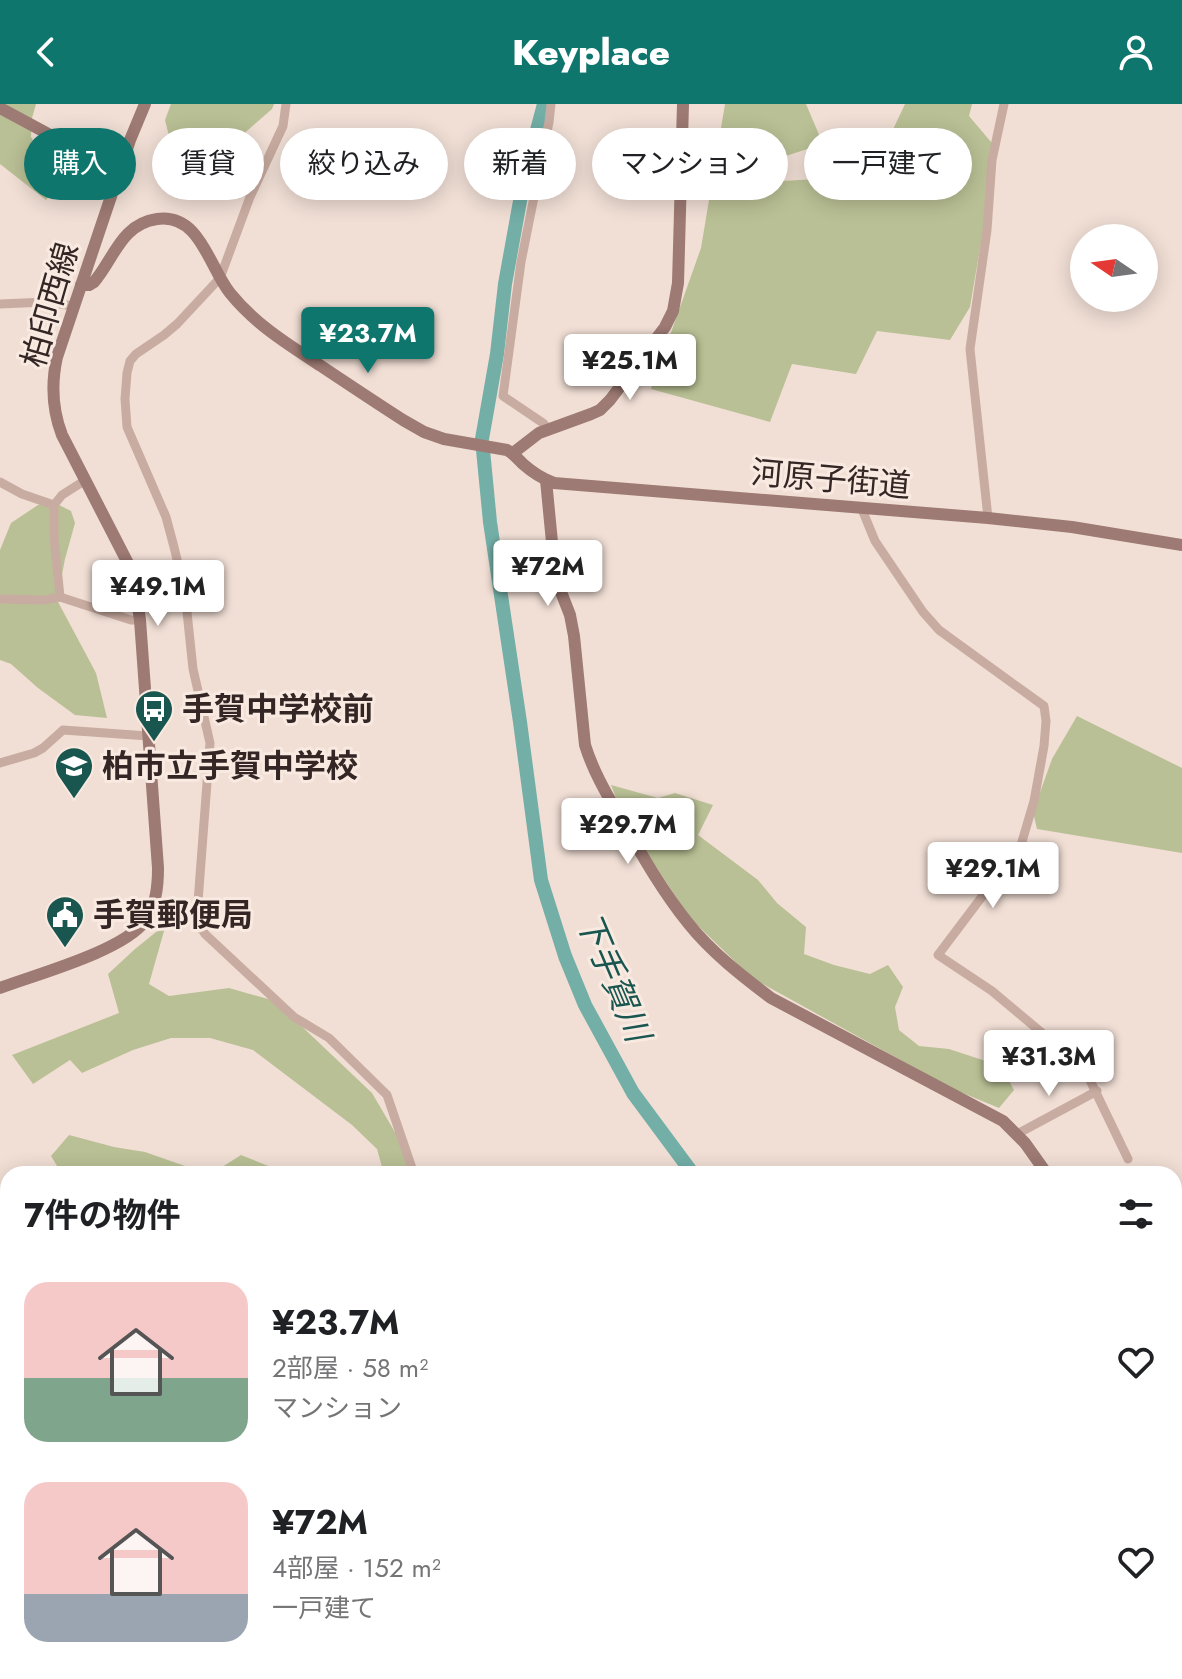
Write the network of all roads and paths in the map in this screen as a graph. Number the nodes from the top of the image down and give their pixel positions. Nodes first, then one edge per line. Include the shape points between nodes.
1 (145, 104) edge
2 (286, 104) edge
3 (551, 104) edge
4 (683, 104) edge
5 (1004, 104) edge
6 (0, 108) edge
7 (37, 128) edge
8 (134, 128) edge
9 (110, 200) edge
10 (220, 278) junction
11 (81, 285) junction
12 (0, 304) edge
13 (73, 306) junction
14 (548, 429) junction
15 (513, 453) junction
16 (546, 480) junction
17 (84, 481) junction
18 (0, 482) edge
19 (54, 505) junction
20 (861, 507) junction
21 (988, 518) junction
22 (1182, 545) edge
23 (60, 597) junction
24 (0, 599) edge
25 (140, 620) junction
26 (148, 736) junction
27 (0, 763) edge
28 (0, 988) edge
29 (1097, 1091) junction
30 (1017, 1134) junction
31 (1128, 1159) dead end
32 (411, 1166) edge
33 (1041, 1166) edge

1 - 8 street, 柏印西線
2 - 10 street via 283,126
3 - 14 street via 503,396
4 - 14 street via 673,311 600,410
5 - 21 street via 992,160 970,349
6 - 7 street
9 - 11 street, 柏印西線
10 - 11 street via 198,237 176,221 157,219 135,227 94,282
10 - 15 street via 272,334 403,420 444,439
10 - 32 street via 177,324 130,361 125,399 127,427 174,547 210,743 198,887 200,926 294,1017 329,1038 387,1095
11 - 13 street, 柏印西線
12 - 13 street
13 - 17 street, 柏印西線 via 53,371 53,401
14 - 15 street
15 - 16 street
16 - 20 street, 河原子街道
16 - 30 street via 554,563 572,625 585,745 598,780 674,905 702,939 771,998 1003,1121
17 - 19 street
17 - 25 street, 柏印西線 via 133,573
18 - 19 street
19 - 23 street
20 - 21 street, 河原子街道
20 - 29 street via 875,541 939,630 1044,706 1044,746 1021,845 938,955 992,991 1060,1048
21 - 22 street, 河原子街道
23 - 24 street
23 - 25 street
25 - 26 street, 柏印西線
26 - 27 street via 63,730 34,753
26 - 28 street, 柏印西線 via 158,868 156,899 145,921 105,949
29 - 30 street
29 - 31 street
30 - 33 street

